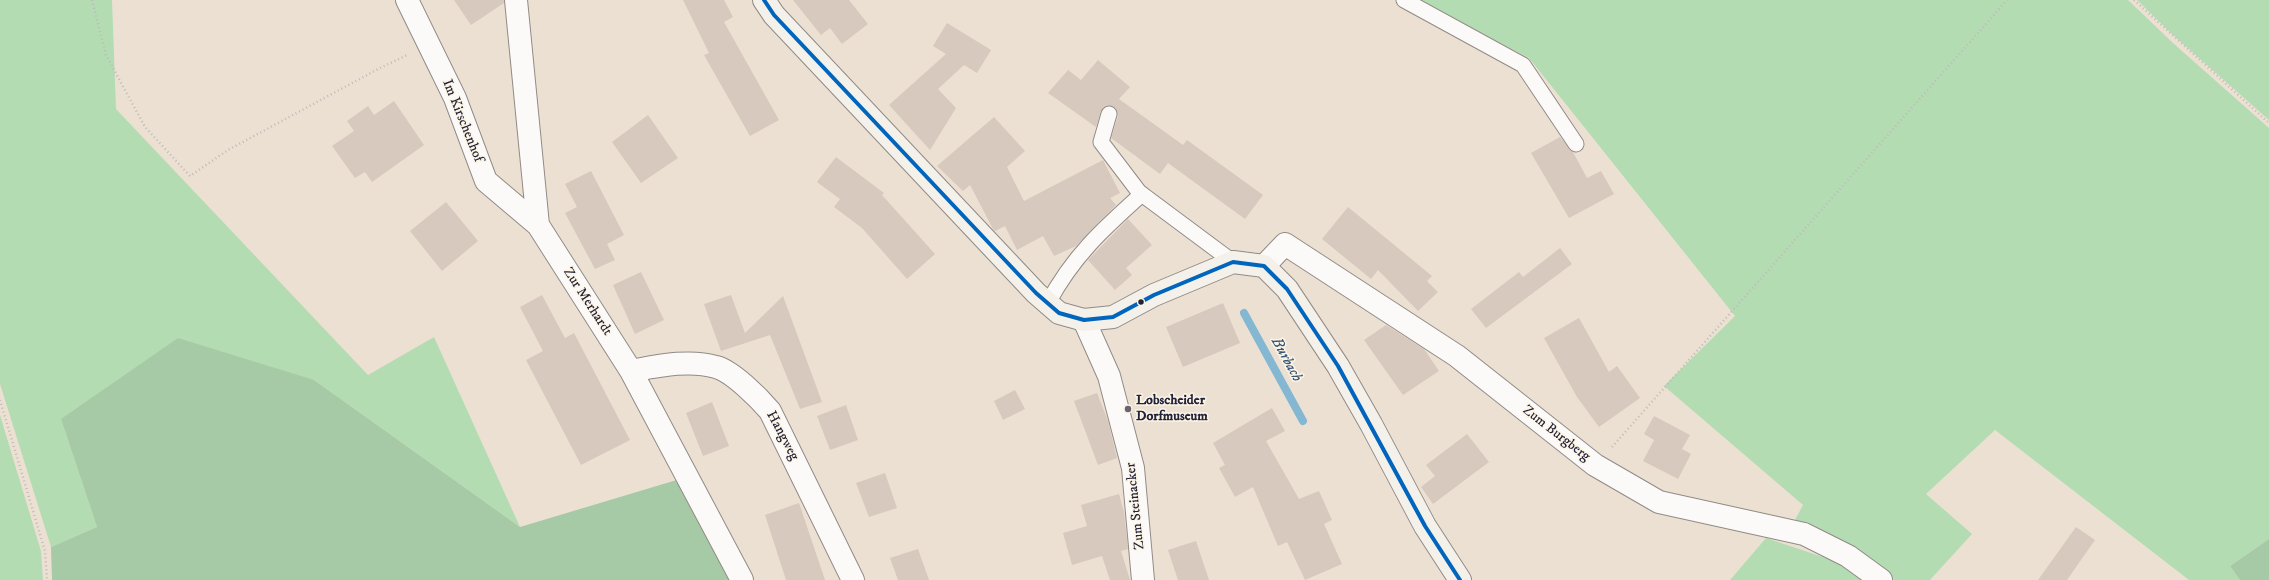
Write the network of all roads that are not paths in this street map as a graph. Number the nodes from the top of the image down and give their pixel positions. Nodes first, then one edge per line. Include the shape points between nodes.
1 (407, 0) edge
2 (516, 0) edge
3 (764, 0) edge
4 (1404, 0) edge
5 (1109, 114) dead end
6 (1576, 144) dead end
7 (1142, 194) junction
8 (538, 225) junction
9 (1233, 262) junction
10 (1264, 266) junction
11 (1048, 303) junction
12 (1084, 320) junction
13 (631, 371) junction
14 (742, 580) edge
15 (853, 580) edge
16 (1143, 580) edge
17 (1460, 580) edge
18 (1881, 580) edge

1 - 8 street, Im Kirschenhof via 455,98 486,181
2 - 8 street, Zur Merhardt
3 - 11 street via 774,15 856,104 1036,294
4 - 6 lane via 1523,65
5 - 7 lane via 1101,142
7 - 9 lane
7 - 11 lane via 1076,258
8 - 13 street, Zur Merhardt
9 - 10 street
9 - 12 street via 1154,295 1113,317
10 - 17 street via 1287,289 1338,366 1425,526
10 - 18 street, Zum Burgberg via 1285,244 1457,356 1595,465 1659,502 1804,534 1848,556
11 - 12 street via 1059,313
12 - 16 street, Zum Steinacker via 1109,376 1133,468
13 - 14 street, Zur Merhardt
13 - 15 street, Hangweg via 670,363 717,367 749,388 770,411

